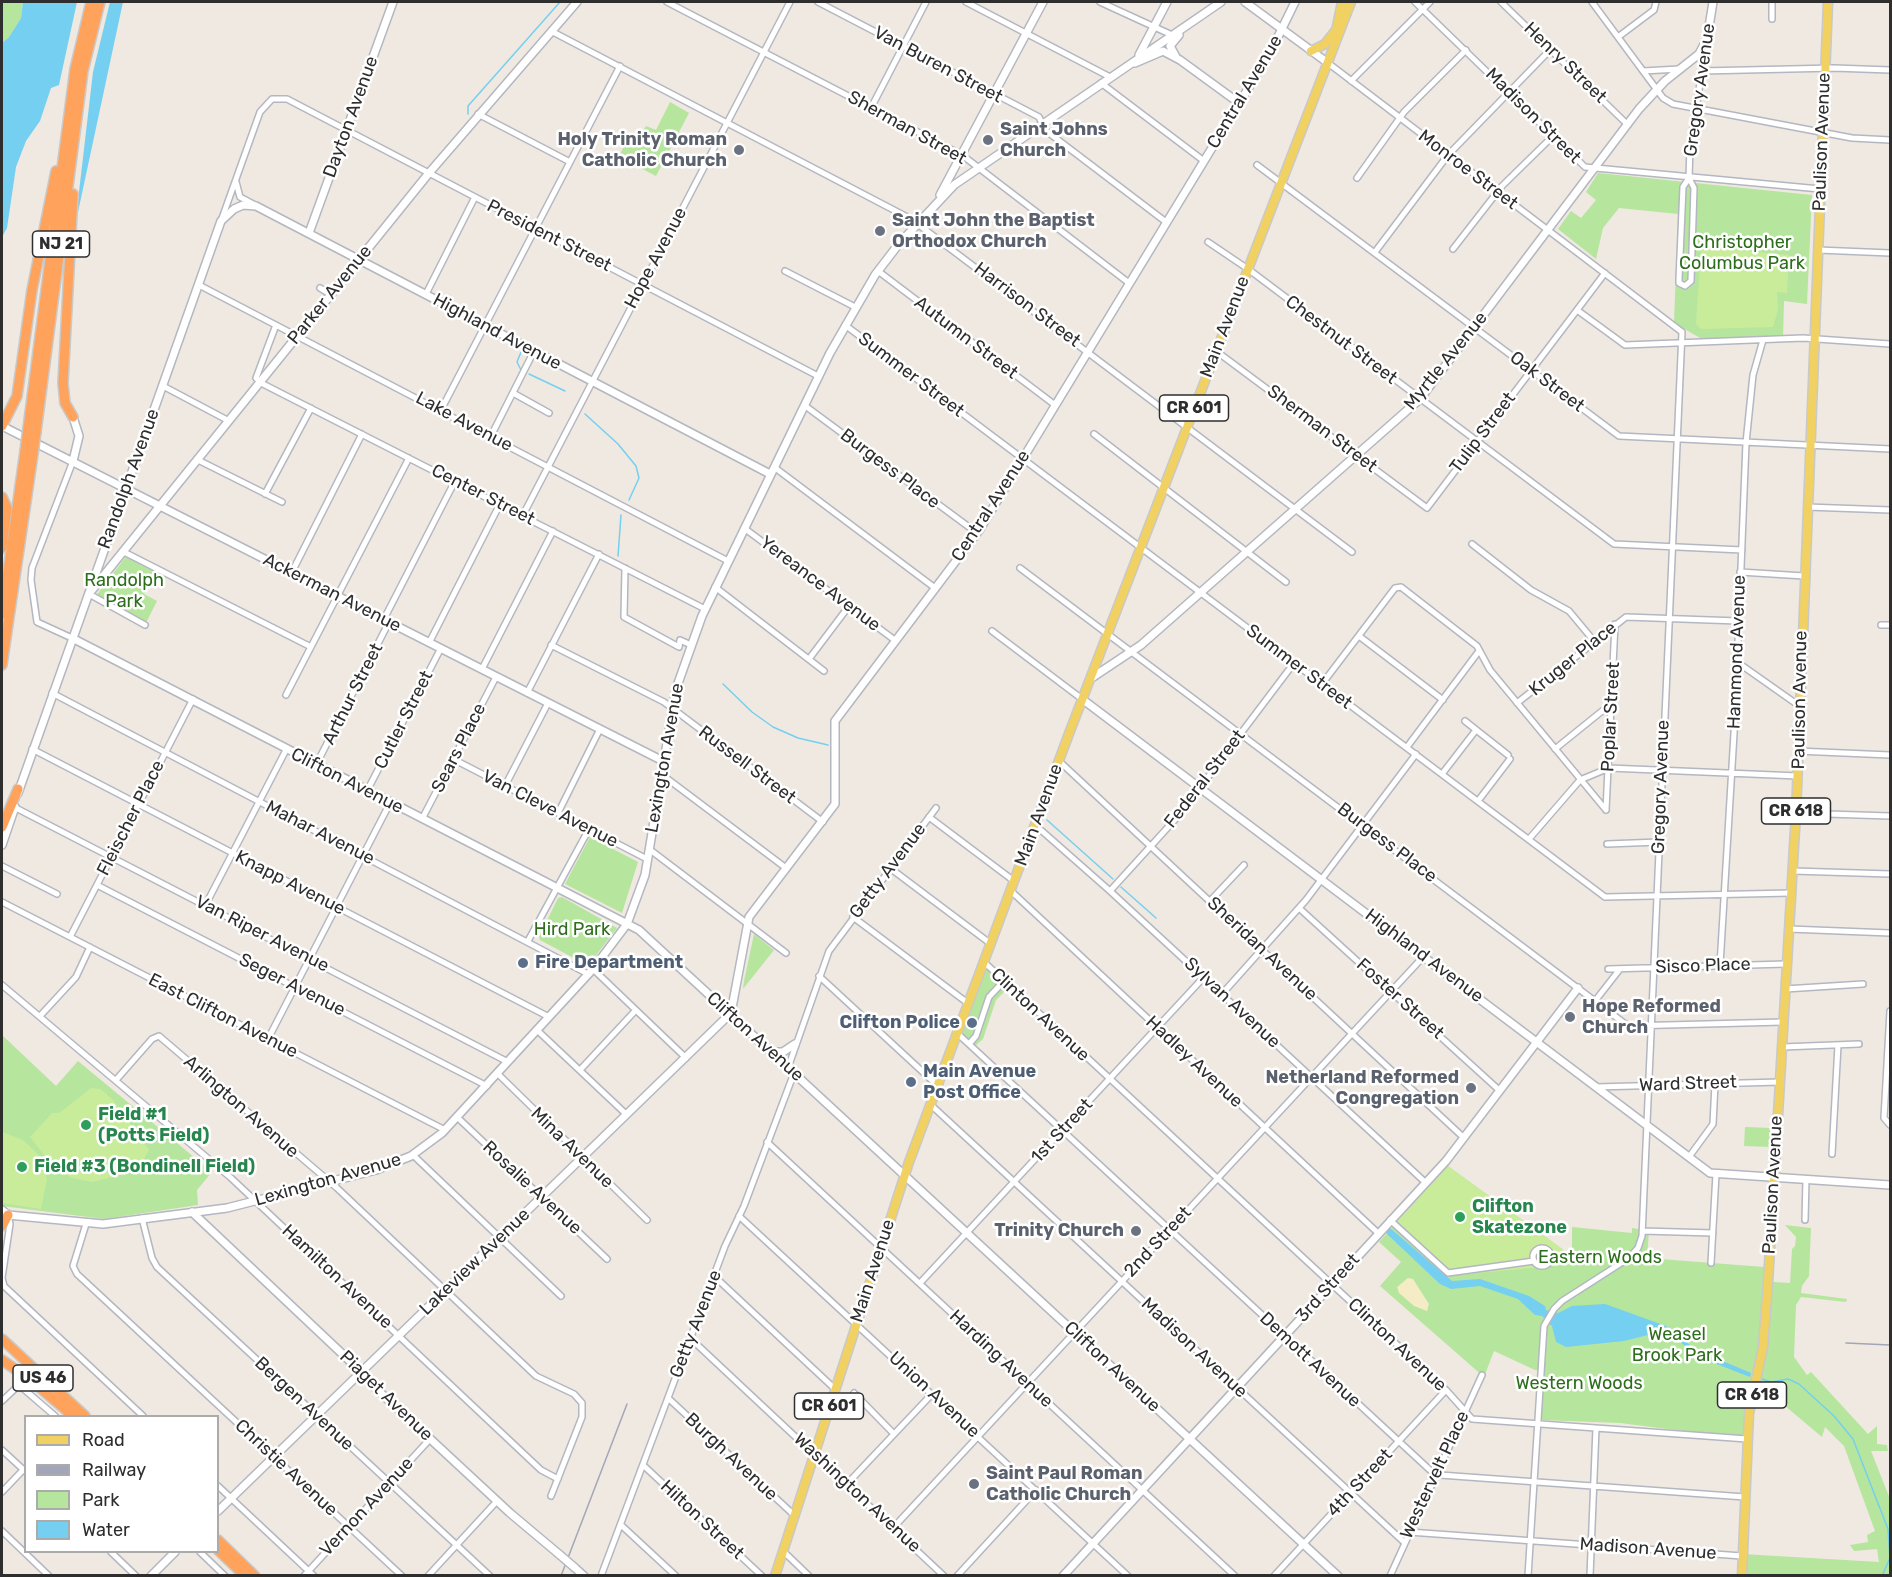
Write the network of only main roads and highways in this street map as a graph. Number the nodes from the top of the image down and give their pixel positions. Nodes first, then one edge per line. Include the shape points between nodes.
1 (91, 2) edge
2 (100, 2) edge
3 (1342, 2) edge
4 (1351, 2) edge
5 (1828, 2) edge
6 (1336, 30) junction
7 (1311, 51) road end
8 (82, 55) junction
9 (1328, 63) junction
10 (73, 417) road end
11 (2, 426) edge
12 (29, 452) junction
13 (2, 496) edge
14 (2, 548) edge
15 (2, 614) edge
16 (2, 665) edge
17 (18, 789) road end
18 (2, 828) edge
19 (4, 1213) edge
20 (2, 1226) edge
21 (2, 1339) edge
22 (2, 1360) edge
23 (72, 1415) edge
24 (84, 1415) edge
25 (219, 1541) edge
26 (219, 1551) edge
27 (245, 1575) edge
28 (255, 1575) edge
29 (775, 1575) edge
30 (1742, 1575) edge

1 - 8 highway, NJ 21
2 - 8 highway, NJ 21
3 - 6 main road, Main Avenue / CR 601
4 - 9 main road, Main Avenue / CR 601
5 - 30 main road, Paulison Avenue / CR 618 via 1793,871 1762,1347 1747,1439
6 - 7 main road via 1323,46
6 - 9 main road, Main Avenue / CR 601
8 - 10 highway via 63,383 65,403
8 - 11 highway via 34,280 17,396
8 - 12 highway, NJ 21, bridge
9 - 29 main road, Main Avenue / CR 601 via 1140,547 904,1174
12 - 15 highway, NJ 21
12 - 16 highway, NJ 21
13 - 14 highway via 7,508
17 - 18 highway
19 - 20 highway
21 - 24 highway, US 46
22 - 23 highway, US 46
25 - 28 highway
26 - 27 highway

